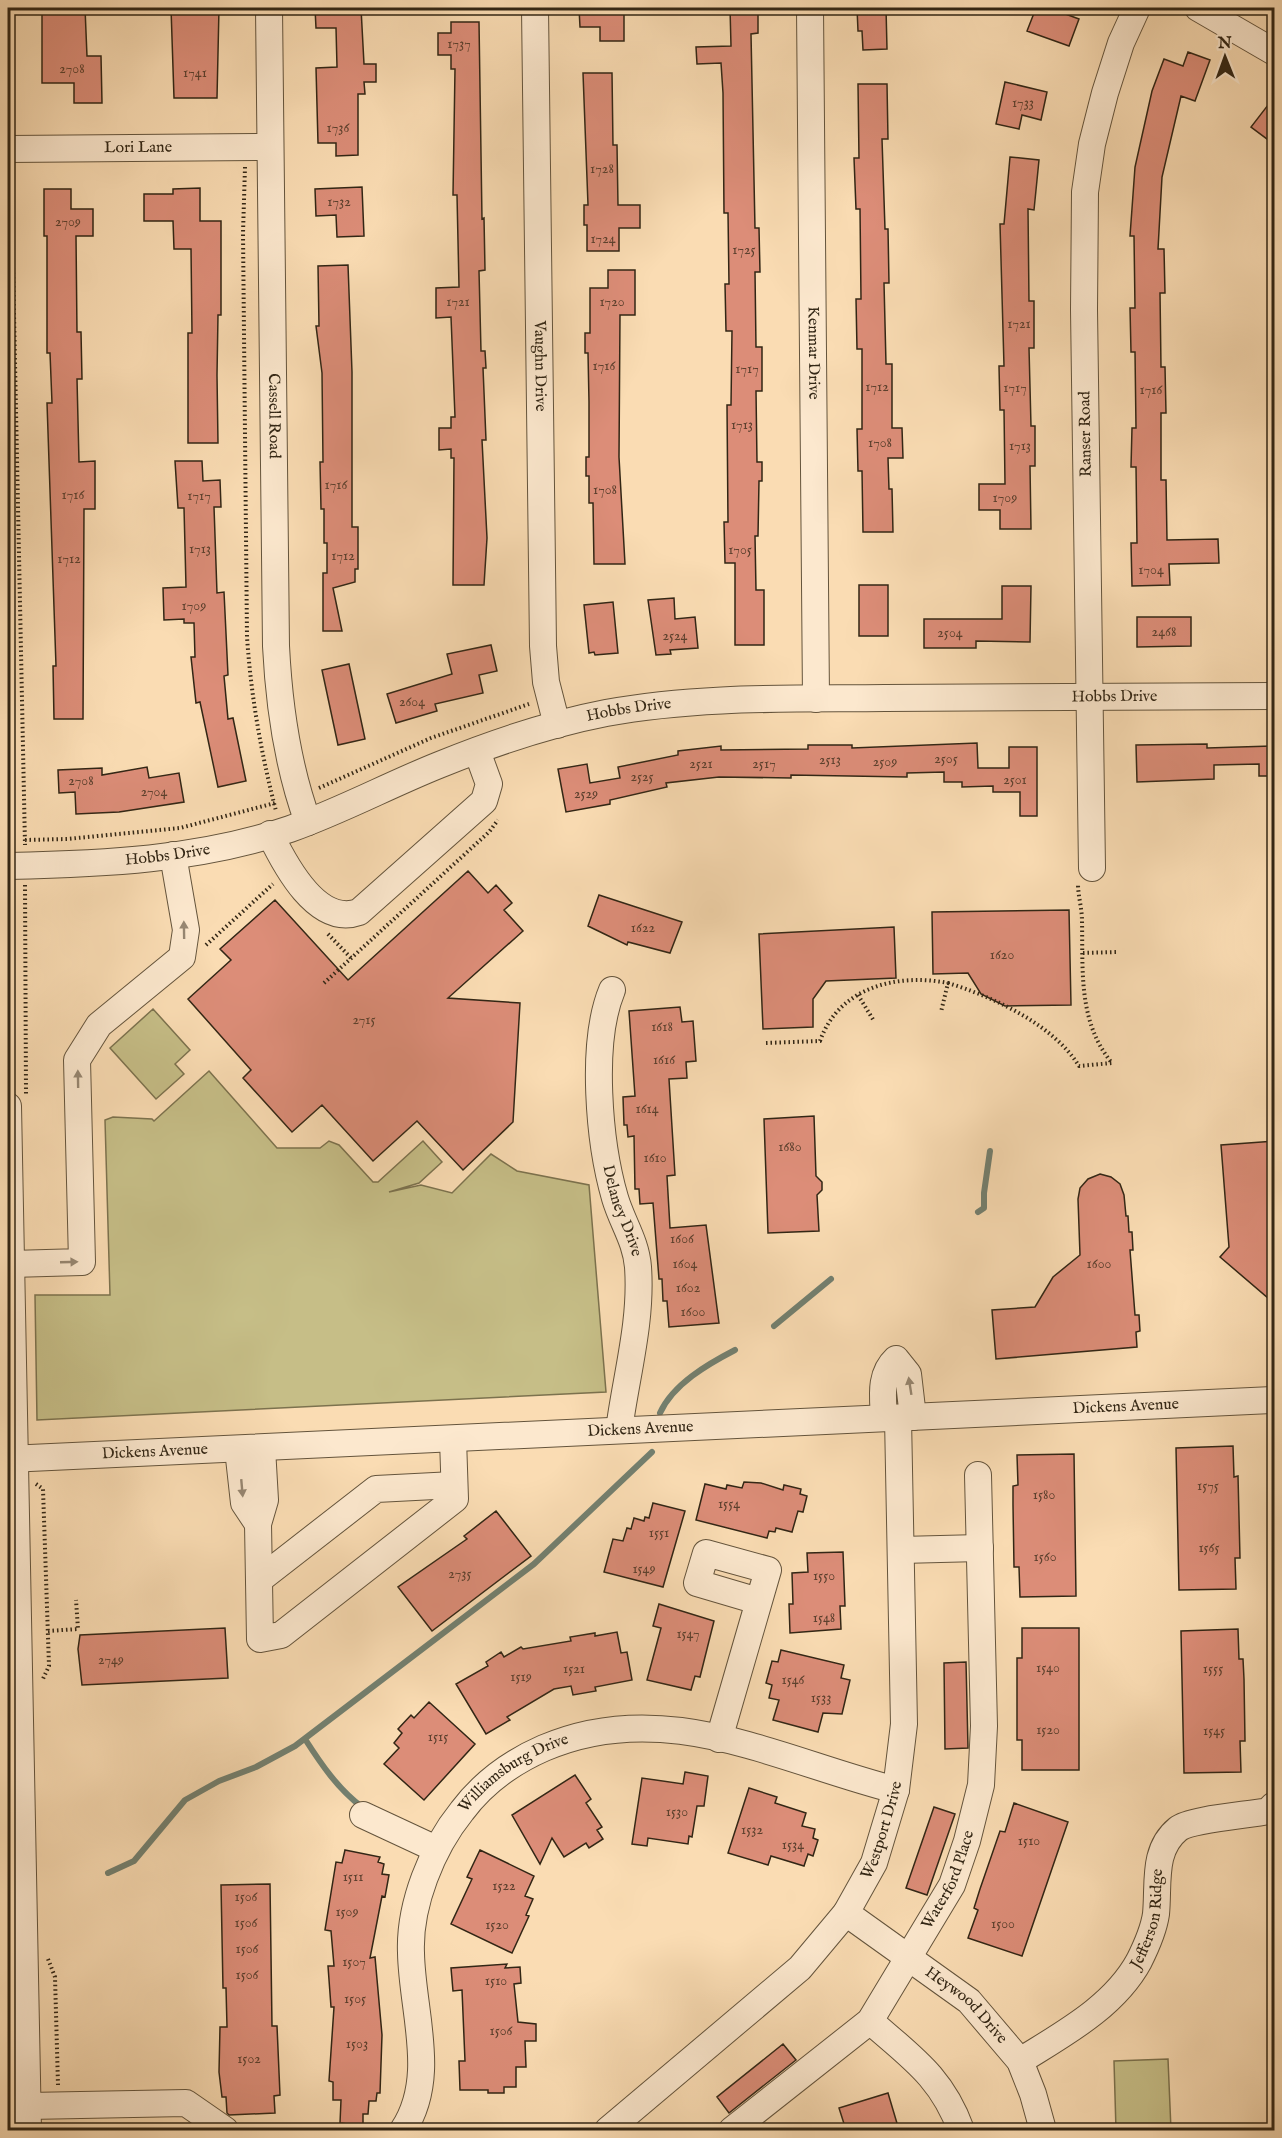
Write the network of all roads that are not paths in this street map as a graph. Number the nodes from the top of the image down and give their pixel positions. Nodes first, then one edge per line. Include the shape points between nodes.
1 (269, 8) edge
2 (535, 8) edge
3 (810, 8) edge
4 (1137, 8) edge
5 (1198, 8) edge
6 (1275, 52) edge
7 (257, 148) junction
8 (9, 149) edge
9 (1275, 696) edge
10 (1089, 697) junction
11 (816, 699) junction
12 (557, 724) junction
13 (477, 751) junction
14 (308, 822) junction
15 (273, 824) junction
16 (173, 855) junction
17 (16, 857) edge
18 (1092, 868) road end
19 (612, 990) dead end
20 (8, 1106) edge
21 (11, 1264) junction
22 (1275, 1400) edge
23 (898, 1418) junction
24 (619, 1430) junction
25 (453, 1439) junction
26 (250, 1448) junction
27 (11, 1459) edge
28 (978, 1475) dead end
29 (454, 1485) junction
30 (980, 1548) junction
31 (901, 1550) junction
32 (259, 1580) junction
33 (758, 1601) dead end
34 (720, 1739) junction
35 (896, 1790) junction
36 (1275, 1805) edge
37 (363, 1815) dead end
38 (436, 1849) junction
39 (846, 1913) junction
40 (909, 1958) junction
41 (870, 2021) junction
42 (1020, 2061) junction
43 (28, 2118) edge
44 (225, 2130) edge
45 (403, 2130) edge
46 (608, 2130) edge
47 (732, 2130) edge
48 (961, 2130) edge
49 (1042, 2130) edge

1 - 7 street, Cassell Road
2 - 12 street, Vaughn Drive via 540,565 543,646
3 - 11 street, Kenmar Drive
4 - 10 street, Ranser Road via 1110,76 1092,144 1085,192
5 - 6 street
7 - 8 street, Lori Lane
7 - 14 street, Cassell Road via 276,646 283,724
9 - 10 street, Hobbs Drive
10 - 11 street, Hobbs Drive
10 - 18 street, Ranser Road
11 - 12 street, Hobbs Drive via 663,705
12 - 13 street, Hobbs Drive
13 - 14 street, Hobbs Drive
13 - 15 street via 489,784 484,801 359,912 336,914 322,907 285,866
14 - 15 street, Hobbs Drive
15 - 16 street, Hobbs Drive
16 - 17 street, Hobbs Drive via 99,864
21 -> 16 street via 82,1262 77,1060 99,1025 199,946 186,930
19 - 24 street, Delaney Drive via 604,1010 598,1052 608,1172 634,1244 639,1296
20 - 21 street
21 - 27 street
22 - 23 street, Dickens Avenue
23 - 24 street, Dickens Avenue
23 - 31 street, Westport Drive
24 - 25 street, Dickens Avenue
25 - 26 street, Dickens Avenue
25 - 29 street
26 - 27 street, Dickens Avenue
26 - 32 street via 265,1500 258,1524
27 - 43 street
28 - 30 street, Waterford Place
29 - 32 street via 376,1490
29 - 32 street via 455,1499 281,1635 260,1640
30 - 31 street
30 - 40 street, Waterford Place via 984,1726 981,1785 952,1885
31 - 35 street, Westport Drive via 904,1724
33 - 34 street
34 - 35 street, Williamsburg Drive
34 - 38 street, Williamsburg Drive via 658,1727 621,1727 573,1736 525,1757 472,1797
35 - 39 street, Westport Drive via 874,1863
36 - 42 street, Jefferson Ridge via 1268,1812 1197,1821 1180,1827 1168,1839 1159,1855 1155,1917 1139,1961 1114,1996
37 - 38 street
38 - 45 street, Williamsburg Drive via 422,1884 410,1952 422,2079
39 - 40 street, Heywood Drive
39 - 46 street, Westport Drive via 800,1968
40 - 41 street, Waterford Place
40 - 42 street, Heywood Drive via 969,2001
41 - 47 street, Waterford Place
41 - 48 street via 931,2075 952,2106
42 - 49 street, Heywood Drive
43 - 44 street via 186,2103

